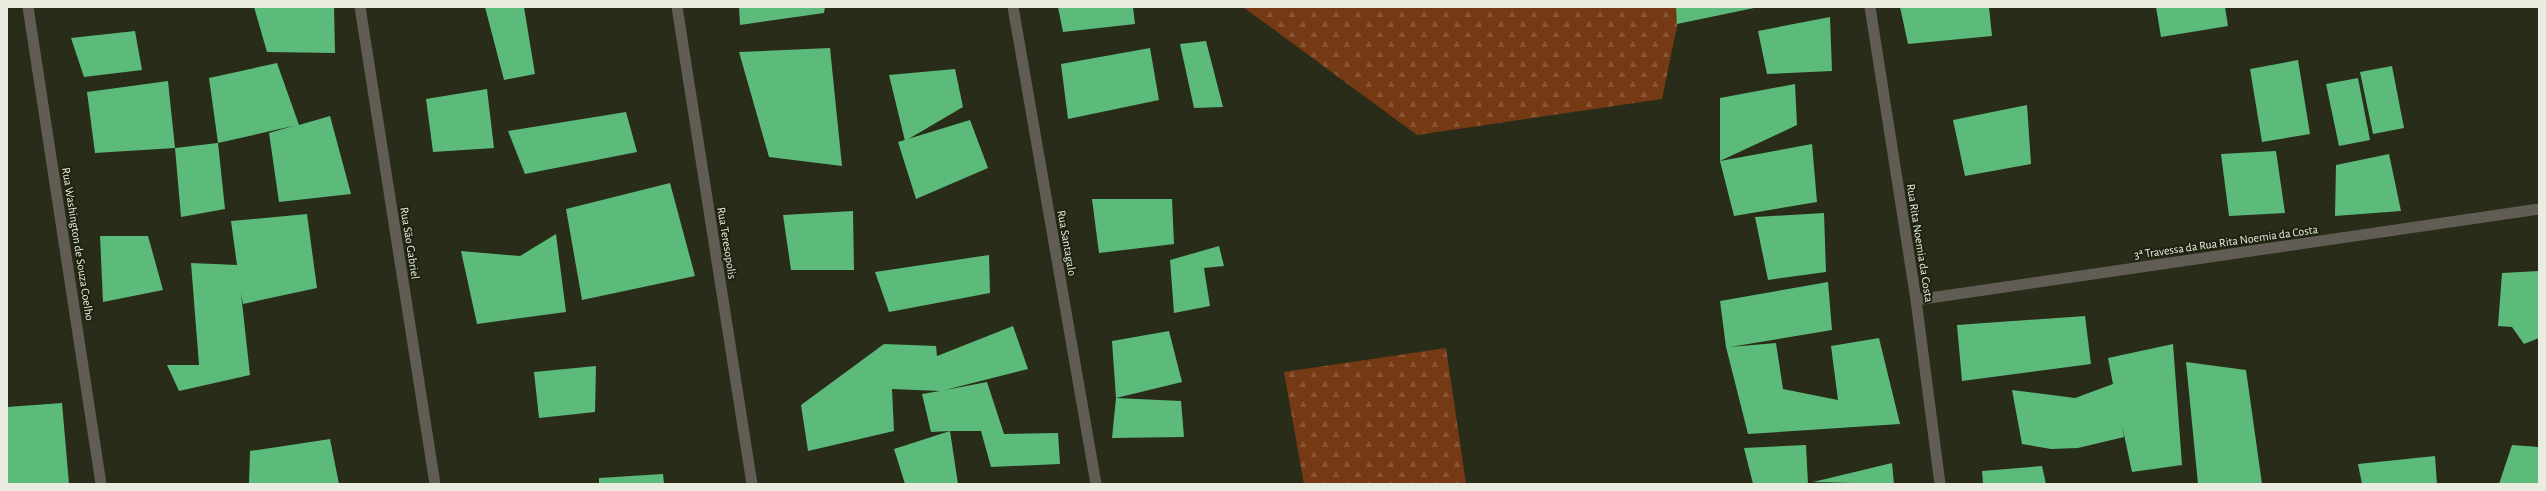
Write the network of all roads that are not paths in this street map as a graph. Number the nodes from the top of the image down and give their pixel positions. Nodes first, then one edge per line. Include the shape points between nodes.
1 (28, 7) edge
2 (360, 7) edge
3 (677, 7) edge
4 (1013, 7) edge
5 (1870, 7) edge
6 (2539, 209) edge
7 (1916, 300) junction
8 (102, 484) edge
9 (435, 484) edge
10 (752, 484) edge
11 (1096, 484) edge
12 (1940, 484) edge

1 - 8 street, Rua Washington de Souza Coelho
2 - 9 street, Rua São Gabriel
3 - 10 street, Rua Teresopolis
4 - 11 street, Rua Santagalo
5 - 7 street, Rua Rita Noemia da Costa
6 - 7 street, 3ª Travessa da Rua Rita Noemia da Costa
7 - 12 street, Rua Rita Noemia da Costa

